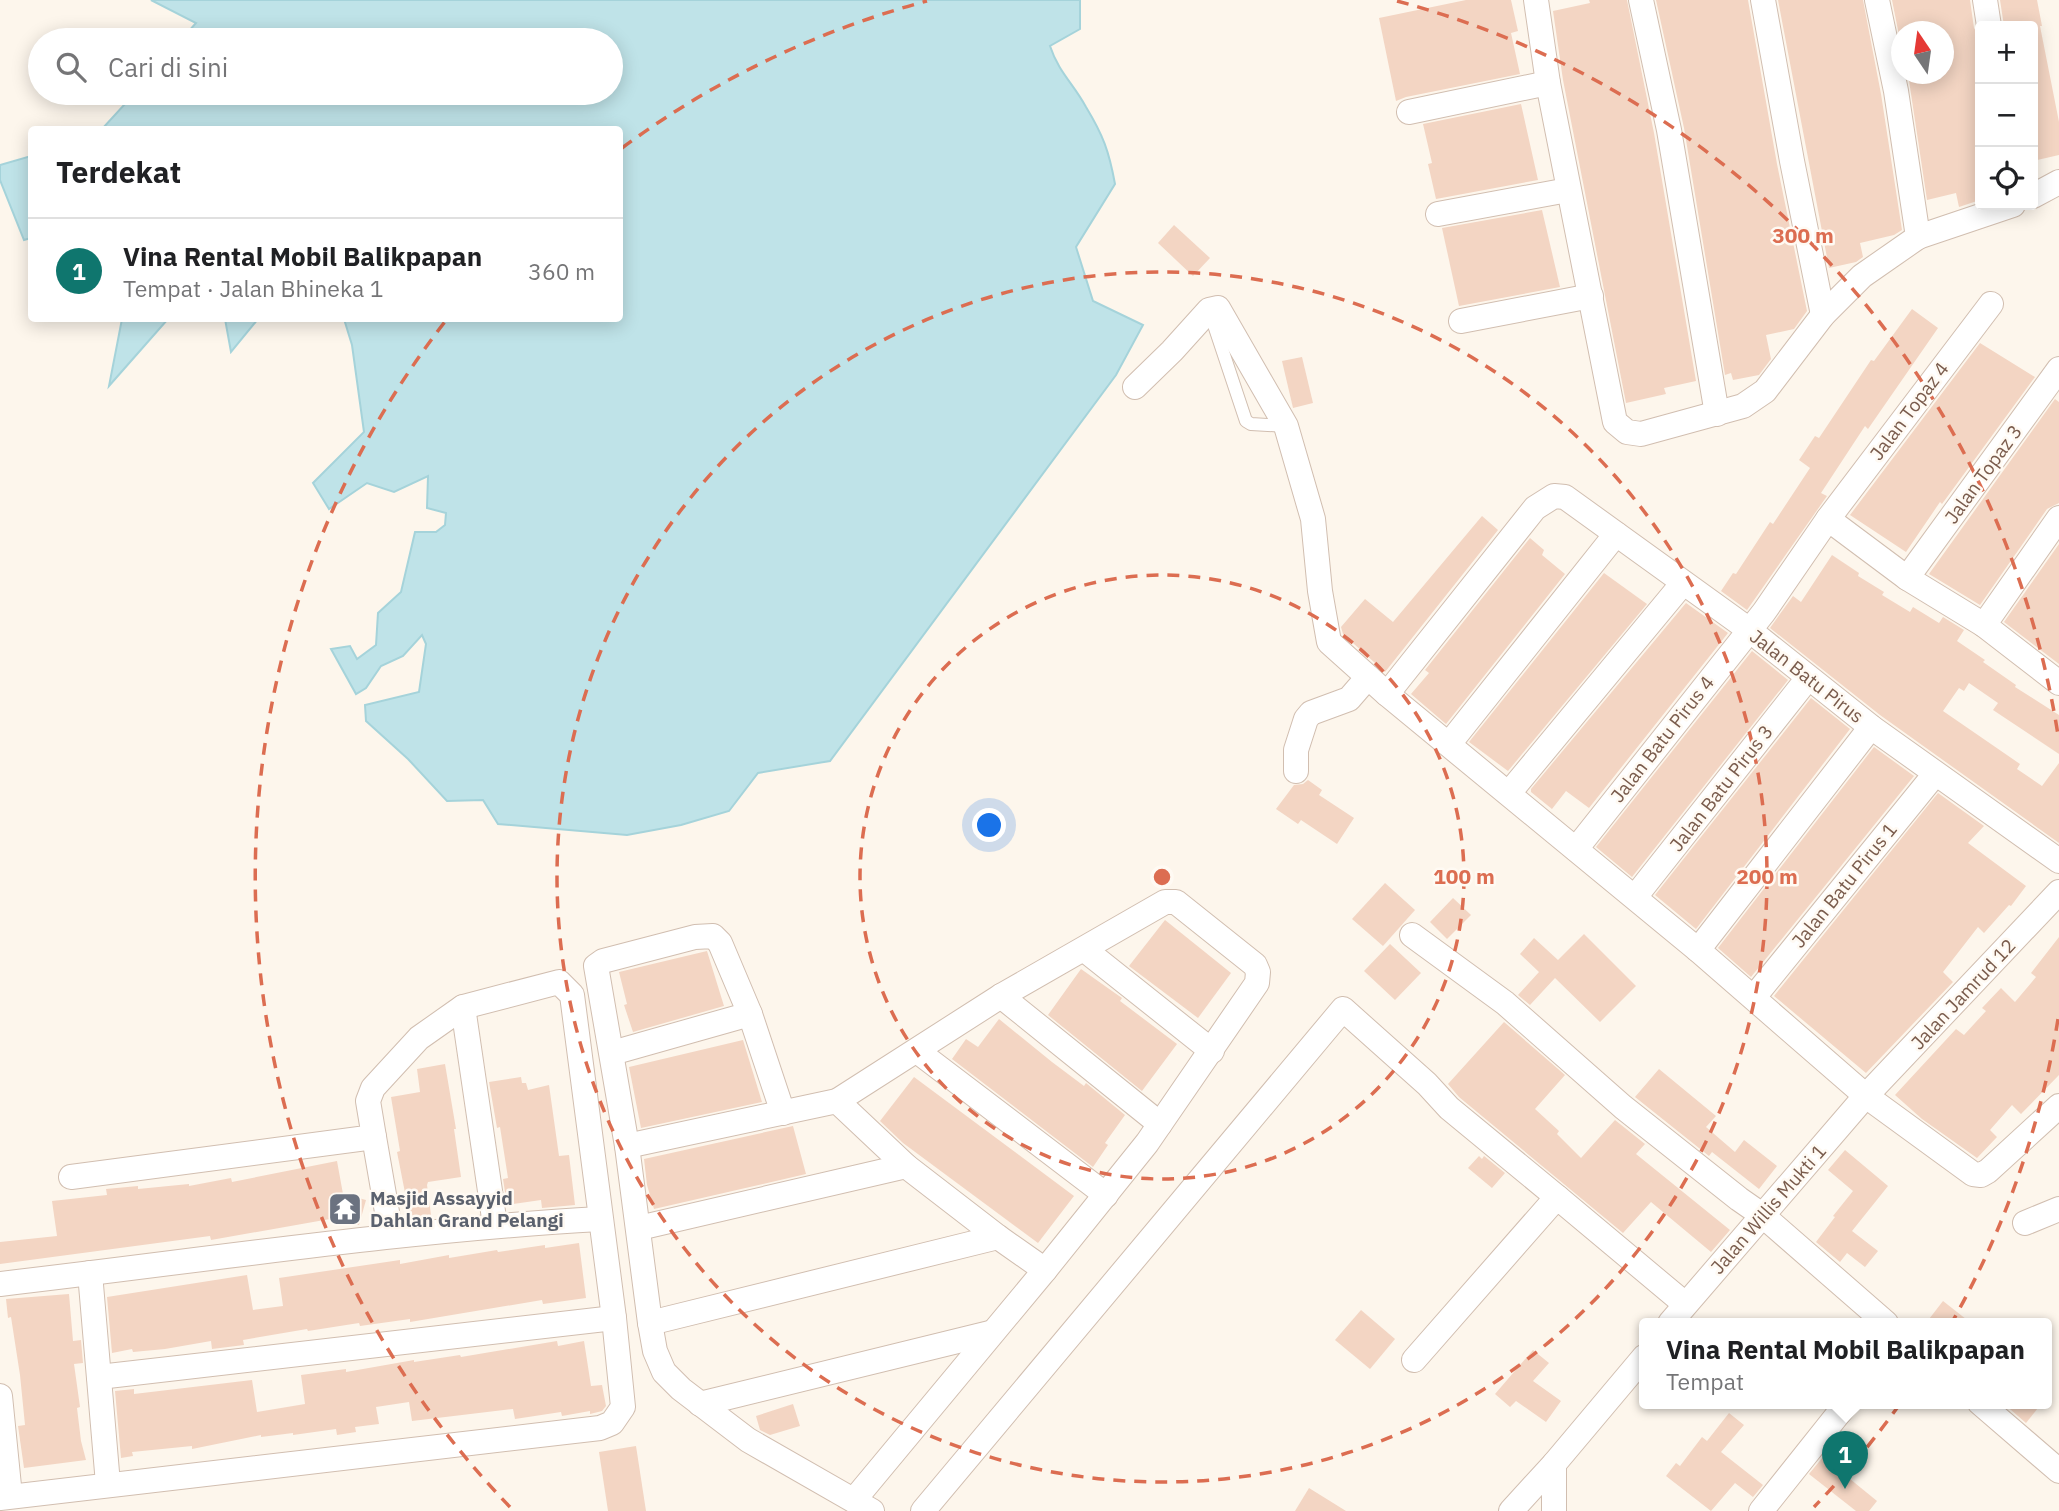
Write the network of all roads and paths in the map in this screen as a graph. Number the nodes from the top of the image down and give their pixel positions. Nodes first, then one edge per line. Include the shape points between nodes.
1 (1536, 0) edge
2 (1641, 0) edge
3 (1763, 0) edge
4 (1877, 0) edge
5 (1985, 0) edge
6 (1988, 21) edge
7 (1548, 83) junction
8 (1409, 112) dead end
9 (2059, 182) edge
10 (1568, 190) junction
11 (2038, 193) edge
12 (1997, 210) edge
13 (1438, 214) dead end
14 (1918, 237) junction
15 (1591, 296) junction
16 (1991, 304) dead end
17 (1823, 315) junction
18 (1461, 321) dead end
19 (2059, 369) edge
20 (1135, 387) dead end
21 (1717, 414) junction
22 (2059, 518) edge
23 (1828, 519) junction
24 (1616, 534) junction
25 (1907, 578) junction
26 (1683, 583) junction
27 (1984, 625) junction
28 (1748, 629) junction
29 (1808, 678) junction
30 (2059, 683) edge
31 (1361, 686) junction
32 (1387, 694) junction
33 (1871, 727) junction
34 (1449, 744) junction
35 (1296, 771) dead end
36 (1935, 774) junction
37 (1509, 793) junction
38 (1576, 849) junction
39 (2059, 861) edge
40 (2059, 892) edge
41 (1635, 897) junction
42 (1412, 934) dead end
43 (1084, 950) junction
44 (1698, 950) junction
45 (1002, 996) junction
46 (1754, 997) junction
47 (463, 1007) junction
48 (750, 1014) junction
49 (917, 1051) junction
50 (1212, 1051) junction
51 (611, 1053) junction
52 (1864, 1098) junction
53 (837, 1101) junction
54 (2059, 1106) edge
55 (783, 1114) junction
56 (1160, 1124) junction
57 (374, 1137) junction
58 (627, 1146) junction
59 (906, 1166) junction
60 (71, 1177) dead end
61 (1106, 1195) junction
62 (1557, 1197) junction
63 (2059, 1209) edge
64 (1762, 1215) junction
65 (600, 1219) junction
66 (2025, 1223) dead end
67 (495, 1225) junction
68 (639, 1228) junction
69 (391, 1235) junction
70 (998, 1237) junction
71 (1045, 1270) junction
72 (90, 1273) junction
73 (0, 1284) edge
74 (1678, 1313) edge
75 (614, 1318) junction
76 (1880, 1318) edge
77 (650, 1323) junction
78 (990, 1333) junction
79 (1413, 1360) dead end
80 (1639, 1363) edge
81 (99, 1377) junction
82 (0, 1396) edge
83 (700, 1404) junction
84 (1842, 1409) edge
85 (1987, 1409) edge
86 (1553, 1464) junction
87 (2059, 1471) edge
88 (108, 1484) junction
89 (5, 1497) edge
90 (863, 1505) edge
91 (923, 1511) edge
92 (1511, 1511) edge
93 (1554, 1511) edge
94 (1761, 1511) edge

1 - 7 street
2 - 21 street via 1669,130
3 - 17 street
4 - 14 street
5 - 6 street
7 - 8 street
7 - 10 street
9 - 11 street
10 - 13 street
10 - 15 street
12 - 14 street
14 - 17 street via 1863,276
15 - 18 street
15 - 21 street via 1615,422 1627,432 1641,434
16 - 23 street, Jalan Topaz 4
17 - 21 street via 1765,391 1743,406
19 - 25 street, Jalan Topaz 3
20 - 31 street via 1209,310 1218,308 1286,426 1313,519 1329,642
22 - 27 street
23 - 25 street
23 - 28 street, Jalan Topaz 4
24 - 26 street, Jalan Batu Pirus
24 - 32 street, Jalan Batu Pirus via 1565,497 1554,496 1535,508
24 - 34 street
25 - 27 street
26 - 28 street, Jalan Batu Pirus
26 - 37 street
27 - 30 street
28 - 29 street, Jalan Batu Pirus
28 - 38 street, Jalan Batu Pirus 4
29 - 33 street, Jalan Batu Pirus
29 - 41 street, Jalan Batu Pirus 3
31 - 32 street
31 - 35 street via 1342,703 1306,719 1296,750
32 - 34 street
33 - 36 street, Jalan Batu Pirus
33 - 44 street
34 - 37 street
36 - 39 street, Jalan Batu Pirus
36 - 46 street, Jalan Batu Pirus 1
37 - 38 street
38 - 41 street
40 - 52 street, Jalan Jamrud 12
41 - 44 street
42 - 64 street via 1505,1003 1623,1107
43 - 45 street
43 - 50 street
43 - 50 street via 1156,906 1176,902 1258,972 1257,983
44 - 46 street
45 - 49 street
45 - 56 street
46 - 52 street
47 - 57 street via 419,1038 373,1088 368,1101
47 - 65 street via 558,982 567,987 572,995
47 - 67 street
48 - 51 street
48 - 51 street via 713,936 603,961 596,966 596,974
48 - 55 street
49 - 53 street
49 - 61 street
50 - 56 street
51 - 58 street
52 - 54 street via 1980,1175
52 - 64 street, Jalan Willis Mukti 1
53 - 55 street
53 - 59 street
55 - 58 street
56 - 61 street
57 - 60 street
57 - 69 street
58 - 68 street
59 - 68 street
59 - 70 street
61 - 71 street
62 - 74 street
62 - 79 street
62 - 91 street via 1449,1108 1343,1009
63 - 66 street
64 - 74 street, Jalan Willis Mukti 1
64 - 76 street
65 - 67 street
65 - 75 street
67 - 69 street
68 - 77 street
69 - 72 street
70 - 71 street
70 - 77 street
71 - 78 street
72 - 73 street
72 - 81 street
75 - 81 street
75 - 88 street via 623,1407 612,1423 600,1428
77 - 83 street via 664,1371
78 - 83 street
78 - 90 street
80 - 86 street
81 - 88 street
82 - 89 street
83 - 90 street via 748,1440
84 - 94 street
85 - 87 street
86 - 92 street
86 - 93 street
88 - 89 street

